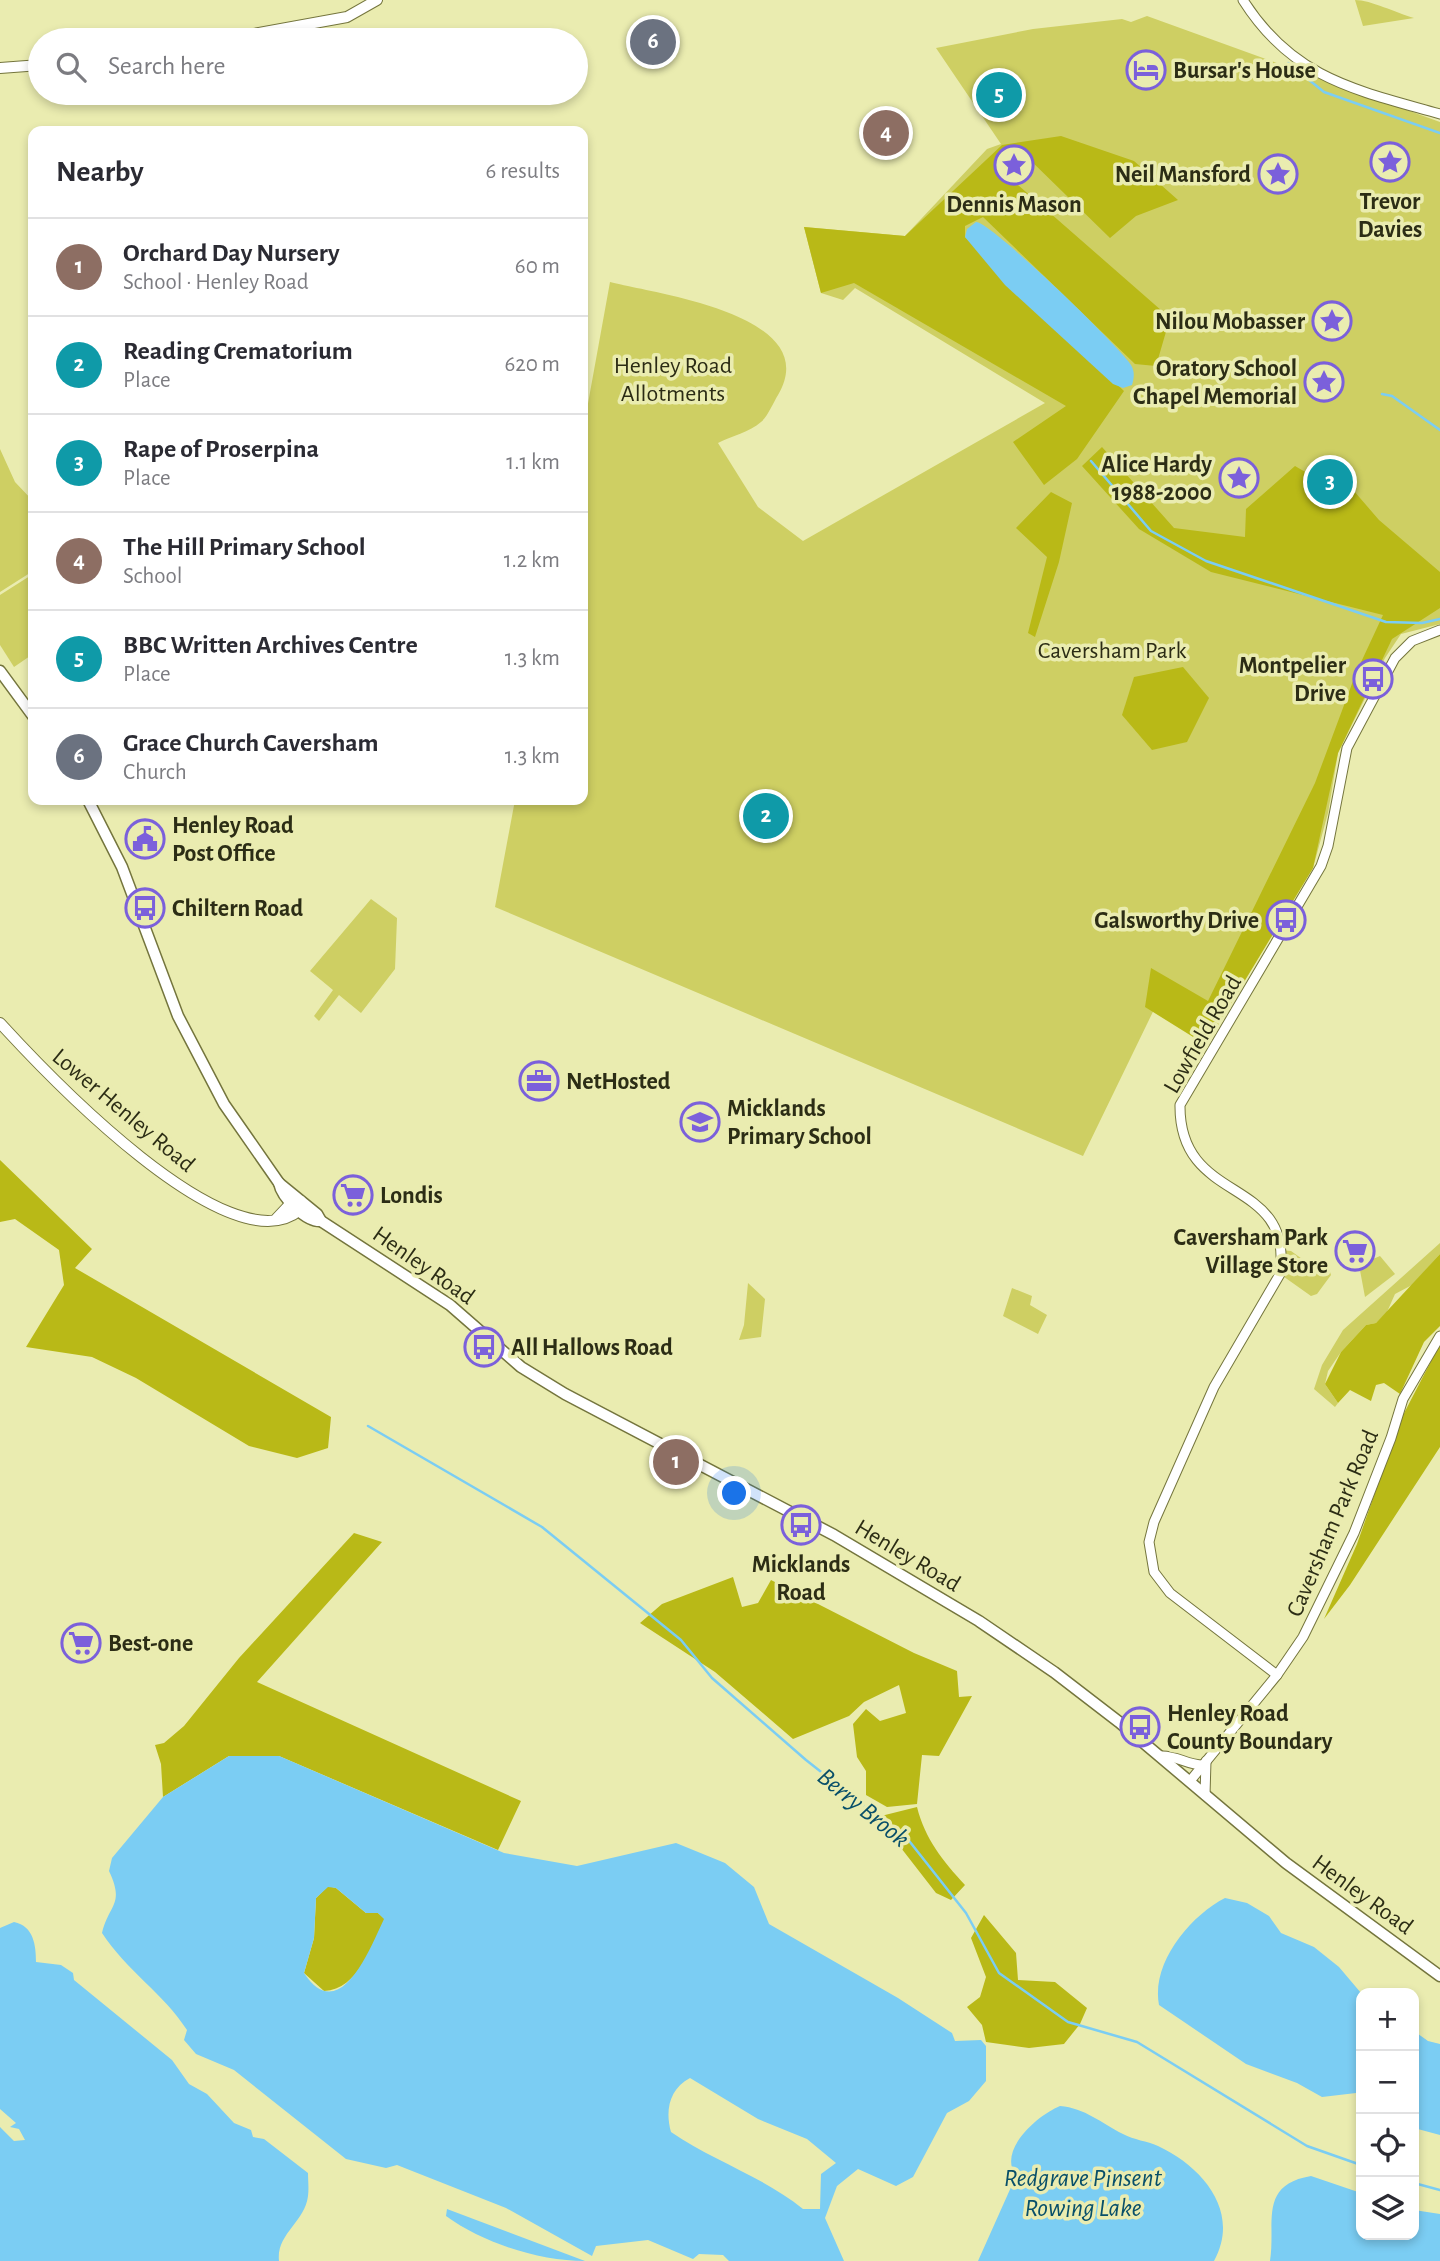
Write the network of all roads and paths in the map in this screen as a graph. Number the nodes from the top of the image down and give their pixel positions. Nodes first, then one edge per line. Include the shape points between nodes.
1 (377, 0) edge
2 (1243, 0) edge
3 (286, 28) edge
4 (28, 66) edge
5 (0, 68) edge
6 (1440, 114) edge
7 (1440, 630) edge
8 (0, 671) edge
9 (28, 709) edge
10 (91, 805) edge
11 (0, 1023) edge
12 (298, 1204) junction
13 (1440, 1336) edge
14 (1277, 1675) junction
15 (1161, 1756) junction
16 (1205, 1763) junction
17 (1190, 1781) junction
18 (1205, 1796) junction
19 (1440, 1976) edge

1 - 3 main road via 346,17
2 - 6 street via 1276,43 1310,70
4 - 5 main road
7 - 14 street, Lowfield Road via 1412,641 1395,658 1348,748 1321,866 1180,1105 1182,1133 1194,1158 1214,1177 1265,1210 1277,1231 1282,1259 1274,1286 1214,1387 1182,1455 1154,1522 1149,1551 1154,1572 1170,1593
8 - 9 main road
10 - 12 main road, Henley Road via 122,867 178,1016 224,1104 281,1191
11 - 12 main road, Lower Henley Road via 88,1112 177,1186 237,1214 275,1220 289,1219
12 - 15 main road, Henley Road via 313,1222 321,1221 450,1304 521,1367 834,1535 979,1621 1054,1672
13 - 14 street, Caversham Park Road via 1403,1399 1331,1585
14 - 16 street, Caversham Park Road
15 - 16 street
15 - 17 main road, Henley Road
16 - 17 street, Caversham Park Road
16 - 18 street
17 - 18 main road, Henley Road
18 - 19 main road, Henley Road via 1286,1863

